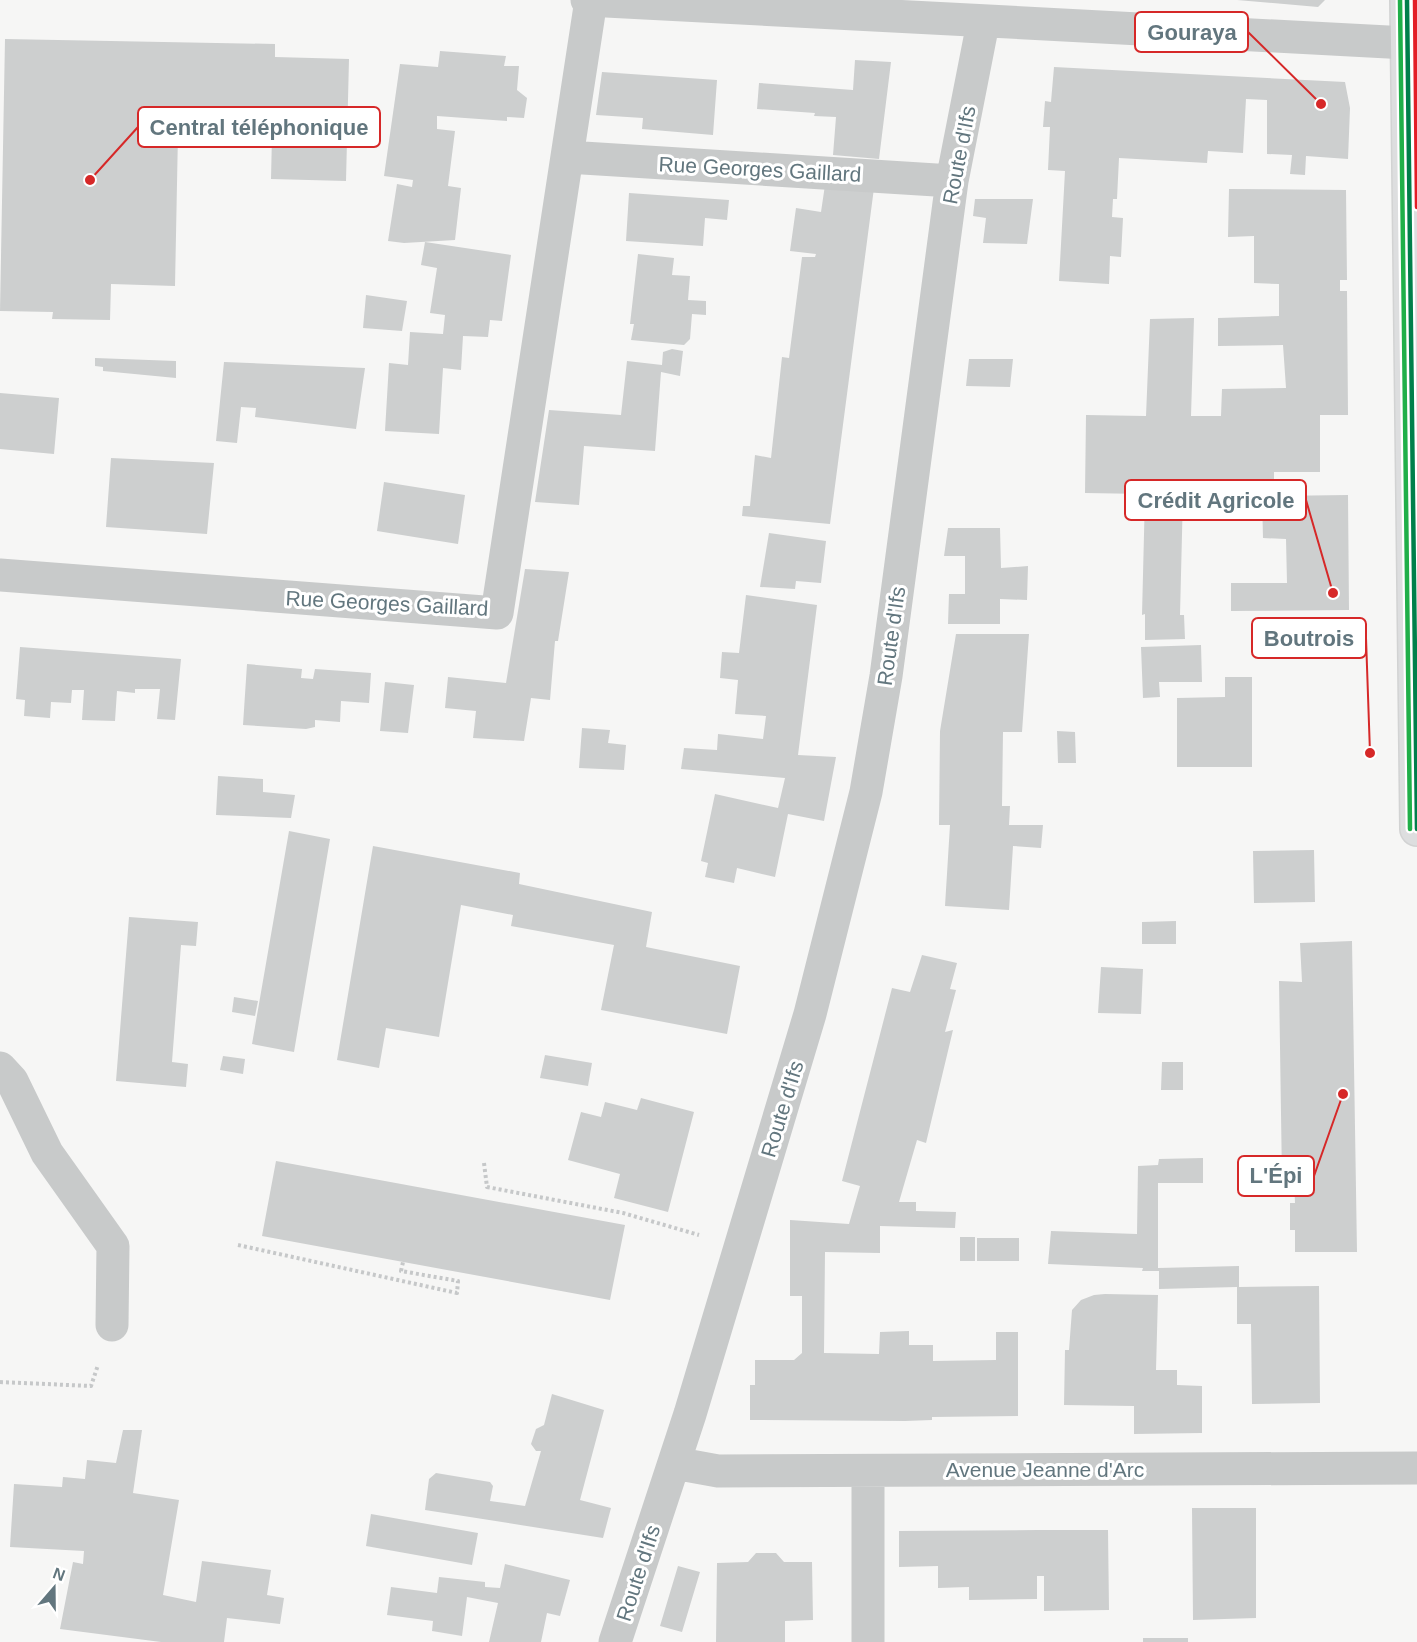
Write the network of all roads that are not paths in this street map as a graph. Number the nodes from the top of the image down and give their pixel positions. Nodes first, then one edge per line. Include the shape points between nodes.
1 (589, 0) edge
2 (1407, 0) edge
3 (983, 23) junction
4 (1407, 43) junction
5 (567, 157) junction
6 (952, 181) junction
7 (1414, 352) edge
8 (0, 575) edge
9 (1417, 829) edge
10 (0, 1068) edge
11 (111, 1325) road end
12 (674, 1463) junction
13 (1417, 1467) edge
14 (868, 1471) junction
15 (615, 1642) edge
16 (868, 1642) edge

1 - 3 street
1 - 5 street, Rue Georges Gaillard
2 - 4 main road
3 - 4 street
3 - 6 street, Route d'Ifs
4 - 7 main road
5 - 6 street, Rue Georges Gaillard
5 - 8 street, Rue Georges Gaillard via 497,613
6 - 12 street, Route d'Ifs via 886,676 866,792 810,1014
7 - 9 main road
10 - 11 street via 12,1081 48,1153 113,1246
12 - 14 street, Avenue Jeanne d'Arc via 718,1471
12 - 15 street, Route d'Ifs
13 - 14 street, Avenue Jeanne d'Arc
14 - 16 street

